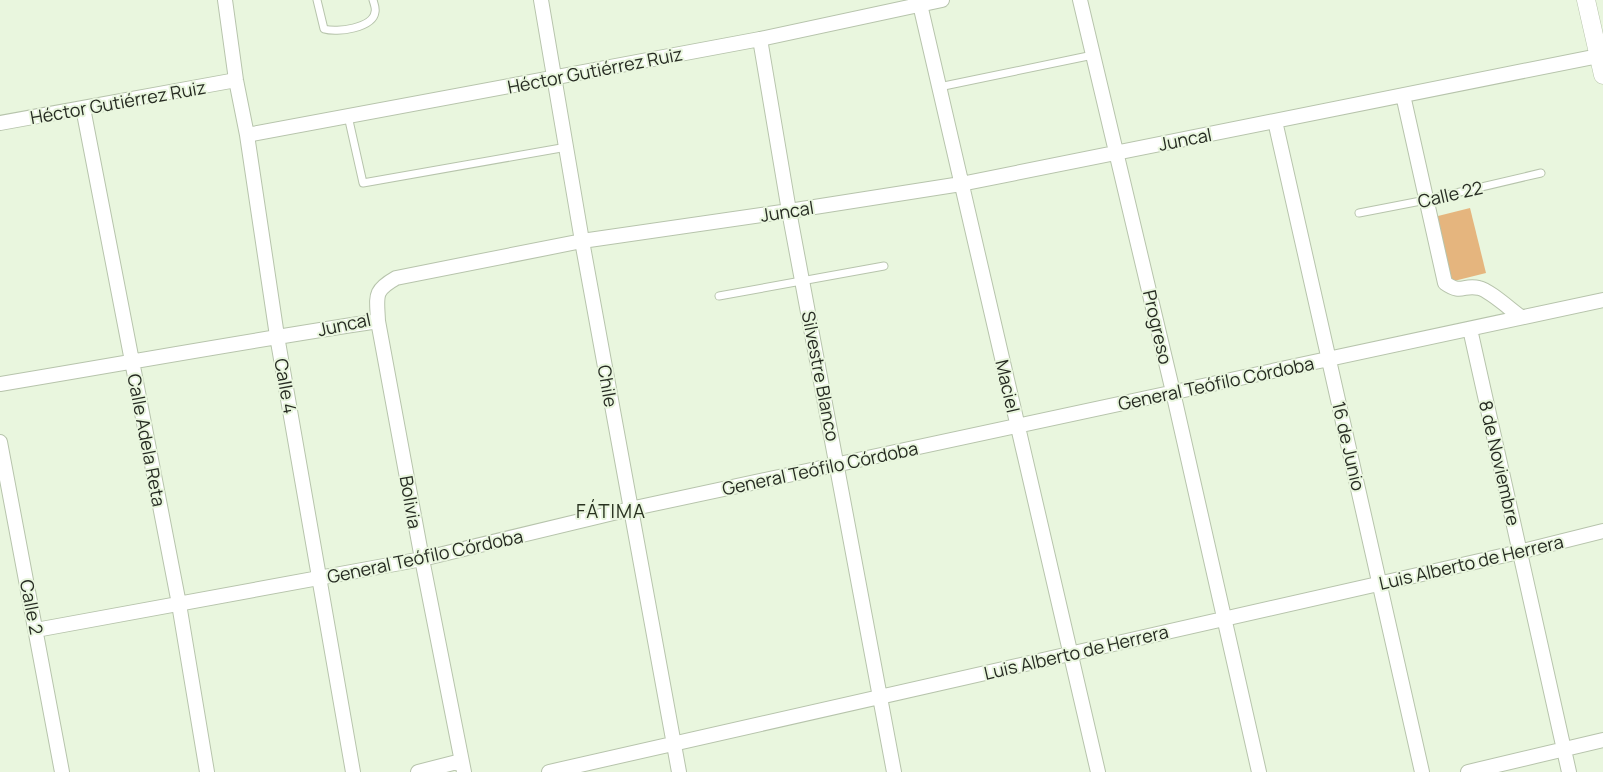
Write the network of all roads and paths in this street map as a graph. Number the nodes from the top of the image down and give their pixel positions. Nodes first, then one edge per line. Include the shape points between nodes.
1 (224, 0) edge
2 (317, 0) edge
3 (373, 0) edge
4 (541, 0) edge
5 (942, 0) edge
6 (1080, 0) edge
7 (1586, 0) edge
8 (920, 2) edge
9 (760, 39) junction
10 (1094, 55) junction
11 (1601, 56) edge
12 (1603, 75) edge
13 (555, 78) junction
14 (236, 80) junction
15 (939, 87) junction
16 (1403, 96) junction
17 (83, 108) junction
18 (348, 116) junction
19 (1276, 121) junction
20 (0, 123) edge
21 (247, 135) junction
22 (566, 147) junction
23 (1117, 152) junction
24 (1541, 173) dead end
25 (961, 184) junction
26 (1426, 200) junction
27 (789, 211) junction
28 (1359, 213) dead end
29 (582, 241) junction
30 (884, 266) dead end
31 (803, 281) junction
32 (719, 296) dead end
33 (1603, 300) edge
34 (1521, 317) junction
35 (378, 320) junction
36 (1470, 329) junction
37 (278, 336) junction
38 (1330, 359) junction
39 (132, 362) junction
40 (0, 384) edge
41 (1173, 392) junction
42 (1017, 426) junction
43 (0, 442) edge
44 (838, 465) junction
45 (630, 509) junction
46 (1603, 531) edge
47 (1519, 552) junction
48 (422, 559) junction
49 (320, 578) junction
50 (1380, 583) junction
51 (178, 604) junction
52 (1224, 619) junction
53 (36, 630) junction
54 (1071, 654) junction
55 (881, 697) junction
56 (1603, 740) edge
57 (674, 744) junction
58 (1564, 748) junction
59 (462, 766) edge
60 (62, 772) edge
61 (207, 772) edge
62 (353, 772) edge
63 (418, 772) edge
64 (549, 772) edge
65 (679, 772) edge
66 (894, 772) edge
67 (1098, 772) edge
68 (1259, 772) edge
69 (1422, 772) edge
70 (1468, 772) edge
71 (1569, 772) edge

1 - 14 street, Calle 4
2 - 3 lane via 324,29 330,31 370,22 376,12
4 - 13 street, Chile
5 - 8 street, Héctor Gutiérrez Ruiz
6 - 10 street, Progreso
7 - 11 street
8 - 9 street, Héctor Gutiérrez Ruiz
8 - 15 street, Maciel
9 - 13 street, Héctor Gutiérrez Ruiz
9 - 27 street, Silvestre Blanco
10 - 15 lane
10 - 23 street, Progreso
11 - 12 street
11 - 16 street, Juncal
13 - 18 street, Héctor Gutiérrez Ruiz
13 - 22 street, Chile
14 - 17 street, Héctor Gutiérrez Ruiz
14 - 21 street, Calle 4
15 - 25 street, Maciel
16 - 19 street, Juncal
16 - 26 street
17 - 20 street, Héctor Gutiérrez Ruiz
17 - 39 street, Calle Adela Reta
18 - 21 street, Héctor Gutiérrez Ruiz
18 - 22 lane via 363,184
19 - 23 street, Juncal
19 - 38 street, 16 de Junio
21 - 37 street, Calle 4
22 - 29 street, Chile
23 - 25 street, Juncal
23 - 41 street, Progreso
24 - 26 lane, Calle 22
25 - 27 street, Juncal
25 - 42 street, Maciel
26 - 28 lane, Calle 22
26 - 34 street via 1445,283 1454,289 1479,288
27 - 29 street, Juncal
27 - 31 street, Silvestre Blanco
29 - 35 street, Juncal via 396,278 384,285 377,296
29 - 45 street, Chile
30 - 31 lane
31 - 32 lane
31 - 44 street, Silvestre Blanco
33 - 34 street, General Teófilo Córdoba
34 - 36 street, General Teófilo Córdoba
35 - 37 street, Juncal
35 - 48 street, Bolivia
36 - 38 street, General Teófilo Córdoba
36 - 47 street, 8 de Noviembre
37 - 39 street, Juncal
37 - 49 street, Calle 4
38 - 41 street, General Teófilo Córdoba
38 - 50 street, 16 de Junio
39 - 40 street, Juncal
39 - 51 street, Calle Adela Reta
41 - 42 street, General Teófilo Córdoba
41 - 52 street, Progreso
42 - 44 street, General Teófilo Córdoba
42 - 54 street, Maciel
43 - 53 street, Calle 2
44 - 45 street, General Teófilo Córdoba
44 - 55 street, Silvestre Blanco
45 - 48 street, General Teófilo Córdoba
45 - 57 street, Chile
46 - 47 street, Luis Alberto de Herrera
47 - 50 street, Luis Alberto de Herrera
47 - 58 street, 8 de Noviembre
48 - 49 street, General Teófilo Córdoba
48 - 59 street, Bolivia
49 - 51 street, General Teófilo Córdoba
49 - 62 street, Calle 4
50 - 52 street, Luis Alberto de Herrera
50 - 69 street, 16 de Junio
51 - 53 street, General Teófilo Córdoba
51 - 61 street, Calle Adela Reta
52 - 54 street, Luis Alberto de Herrera
52 - 68 street, Progreso
53 - 60 street, Calle 2
54 - 55 street, Luis Alberto de Herrera
54 - 67 street, Maciel
55 - 57 street, Luis Alberto de Herrera
55 - 66 street, Silvestre Blanco
56 - 58 street
57 - 64 street, Luis Alberto de Herrera
57 - 65 street, Chile
58 - 70 street
58 - 71 street, 8 de Noviembre
59 - 63 street

